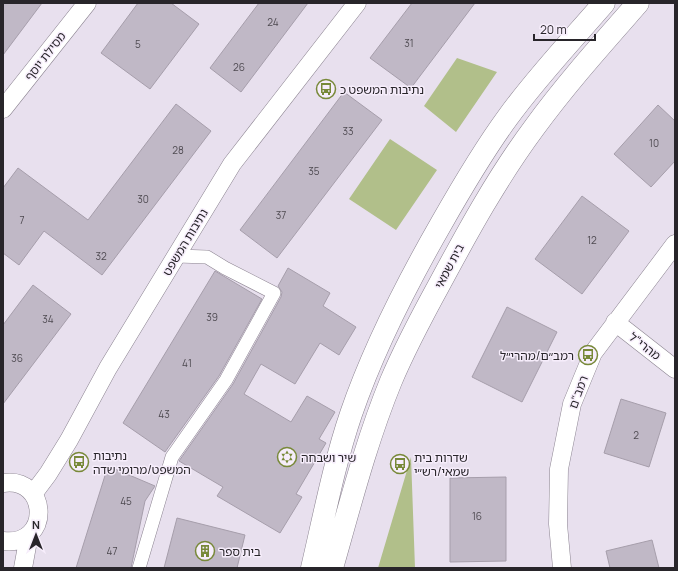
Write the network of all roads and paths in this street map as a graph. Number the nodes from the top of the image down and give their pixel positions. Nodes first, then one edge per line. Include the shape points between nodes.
1 (87, 3) edge
2 (357, 3) edge
3 (604, 3) edge
4 (638, 3) edge
5 (3, 109) edge
6 (675, 244) edge
7 (177, 256) junction
8 (615, 322) junction
9 (675, 369) edge
10 (3, 483) edge
11 (33, 494) junction
12 (28, 535) junction
13 (3, 541) edge
14 (23, 568) edge
15 (139, 568) edge
16 (312, 568) edge
17 (332, 568) edge
18 (562, 568) edge

1 - 5 street, מסילת יוסף
2 - 7 street, נתיבות המשפט via 232,164
3 - 16 street via 530,88 482,154 402,295 381,338 351,415
4 - 17 street, בית שמאי via 574,76 534,127 510,161 456,252 420,319 391,382 364,456
6 - 8 street, רמב"ם
7 - 11 street, נתיבות המשפט via 108,368 69,440
7 - 15 street via 207,257 274,293 226,380 172,457
8 - 9 street, מהרי"ל
8 - 18 street, רמב"ם via 593,352 572,404 559,469 558,524
10 - 11 street via 20,484
11 - 12 street via 39,508 39,518
12 - 13 street via 20,540
12 - 14 street

